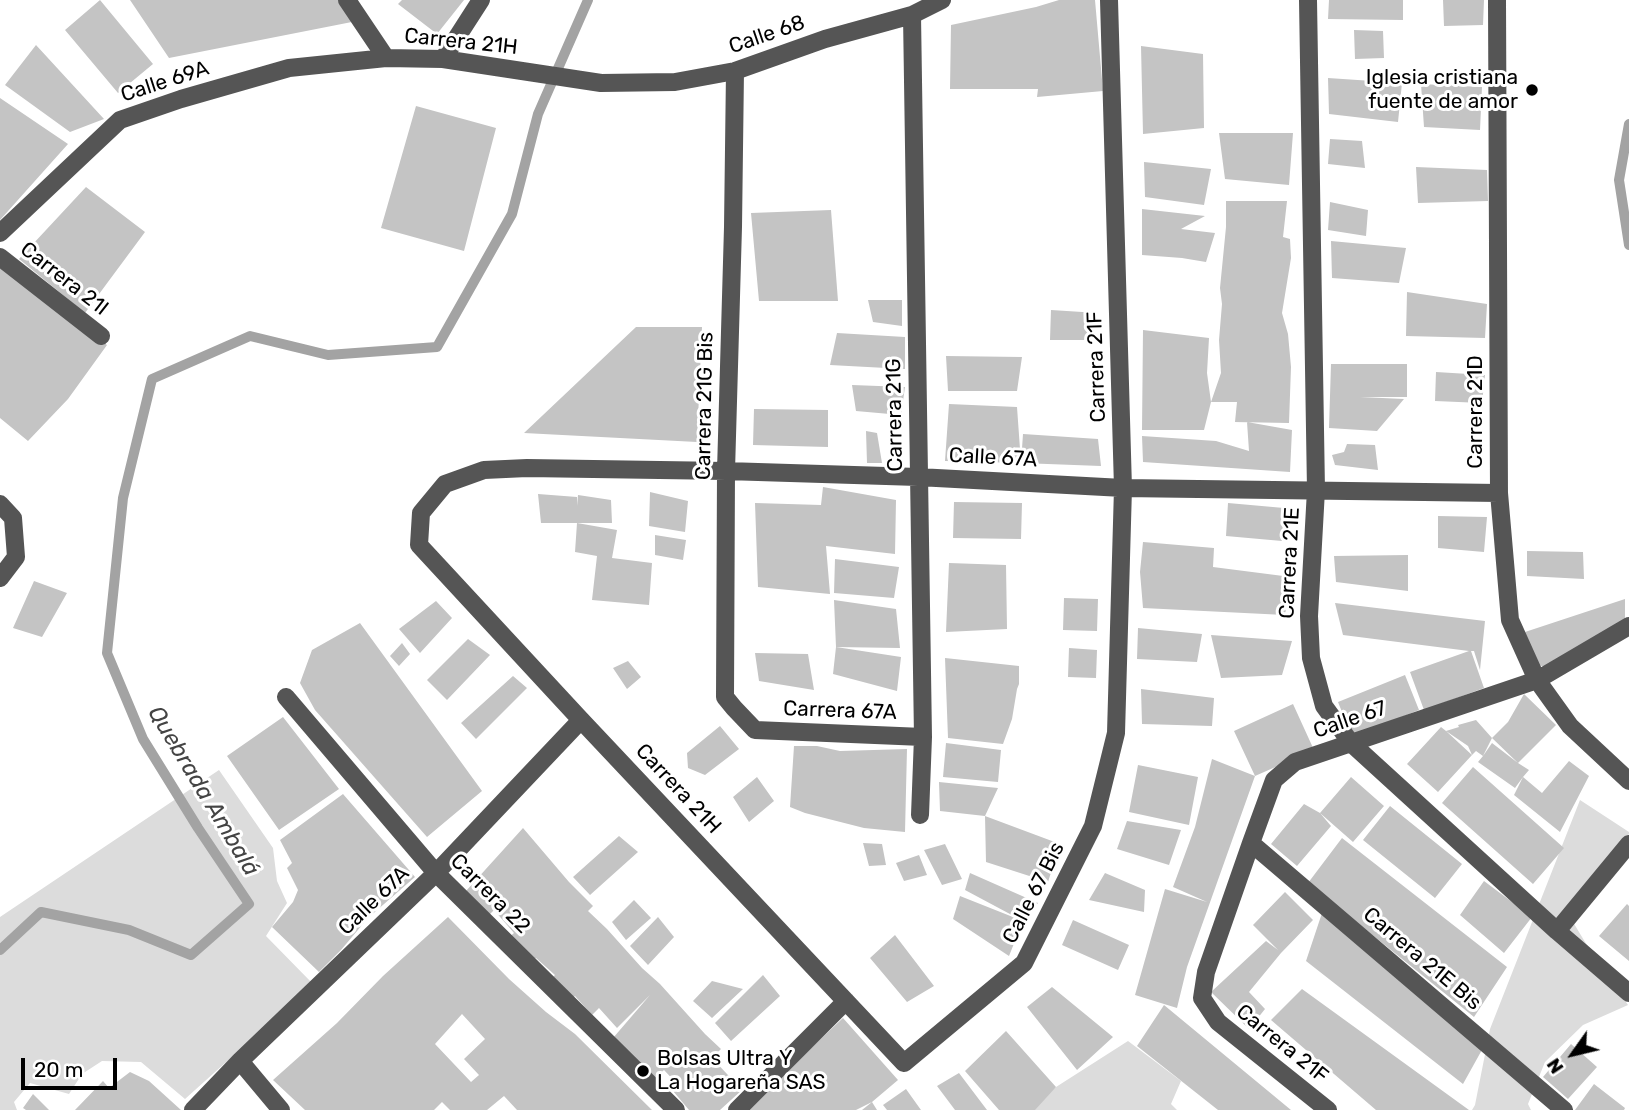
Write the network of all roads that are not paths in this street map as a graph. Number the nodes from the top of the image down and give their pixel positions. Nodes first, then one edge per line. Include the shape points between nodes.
1 (347, 0) edge
2 (481, 0) edge
3 (942, 0) edge
4 (1109, 0) edge
5 (1308, 0) edge
6 (1497, 0) edge
7 (912, 15) junction
8 (386, 58) junction
9 (443, 59) junction
10 (735, 71) junction
11 (601, 83) joint
12 (0, 233) edge
13 (0, 257) edge
14 (101, 336) dead end
15 (726, 471) junction
16 (918, 477) junction
17 (1123, 488) junction
18 (1316, 490) junction
19 (1499, 493) junction
20 (0, 504) edge
21 (419, 545) joint
22 (0, 578) edge
23 (1629, 626) edge
24 (1536, 680) junction
25 (286, 696) dead end
26 (581, 720) junction
27 (755, 730) joint
28 (1116, 733) joint
29 (923, 737) junction
30 (1351, 743) junction
31 (1629, 781) edge
32 (920, 815) dead end
33 (1251, 843) junction
34 (1629, 844) edge
35 (436, 873) junction
36 (1557, 932) junction
37 (1206, 972) joint
38 (1629, 993) edge
39 (846, 1001) junction
40 (240, 1061) junction
41 (904, 1063) joint
42 (193, 1110) edge
43 (281, 1110) edge
44 (676, 1110) edge
45 (737, 1110) edge
46 (1328, 1110) edge
47 (1564, 1110) edge

1 - 8 street, Carrera 21H
2 - 9 street
3 - 7 street, Calle 68
4 - 17 street, Carrera 21F
5 - 18 street, Carrera 21E
6 - 19 street, Carrera 21D
7 - 10 street, Calle 68
7 - 16 street, Carrera 21G
8 - 9 street, Carrera 21H
8 - 12 street, Calle 69A via 289,68 120,120
9 - 11 street, Carrera 21H
10 - 11 street, Calle 68 via 675,82
10 - 15 street, Carrera 21G Bis
13 - 14 street, Carrera 21I
15 - 16 street, Calle 67A
15 - 21 street, Calle 67A via 484,470 445,484 421,513
15 - 27 street, Carrera 21G Bis via 725,696
16 - 17 street, Calle 67A
16 - 29 street, Carrera 21G
17 - 18 street, Calle 67A
17 - 28 street, Carrera 21F
18 - 19 street, Calle 67A
18 - 30 street, Carrera 21E via 1311,658 1324,706
19 - 24 street, Carrera 21D via 1510,620
20 - 22 street via 13,518 16,557
21 - 26 street, Carrera 21H
23 - 24 street, Calle 67
24 - 30 street, Calle 67
24 - 31 street, Carrera 21D via 1570,726
25 - 35 street, Carrera 22
26 - 35 street, Calle 67A
26 - 39 street, Carrera 21H
27 - 29 street, Carrera 67A
28 - 41 street, Calle 67 Bis via 1093,826 1024,963
29 - 32 street, Carrera 21G
30 - 33 street, Calle 67 via 1295,762 1274,780
30 - 36 street, Carrera 21E
33 - 37 street, Calle 67
33 - 47 street, Carrera 21E Bis
34 - 36 street
35 - 40 street, Calle 67A
35 - 44 street, Carrera 22
36 - 38 street, Carrera 21E
37 - 46 street, Carrera 21F via 1202,998 1218,1022
39 - 41 street, Carrera 21H
39 - 45 street
40 - 42 street, Calle 67A
40 - 43 street

